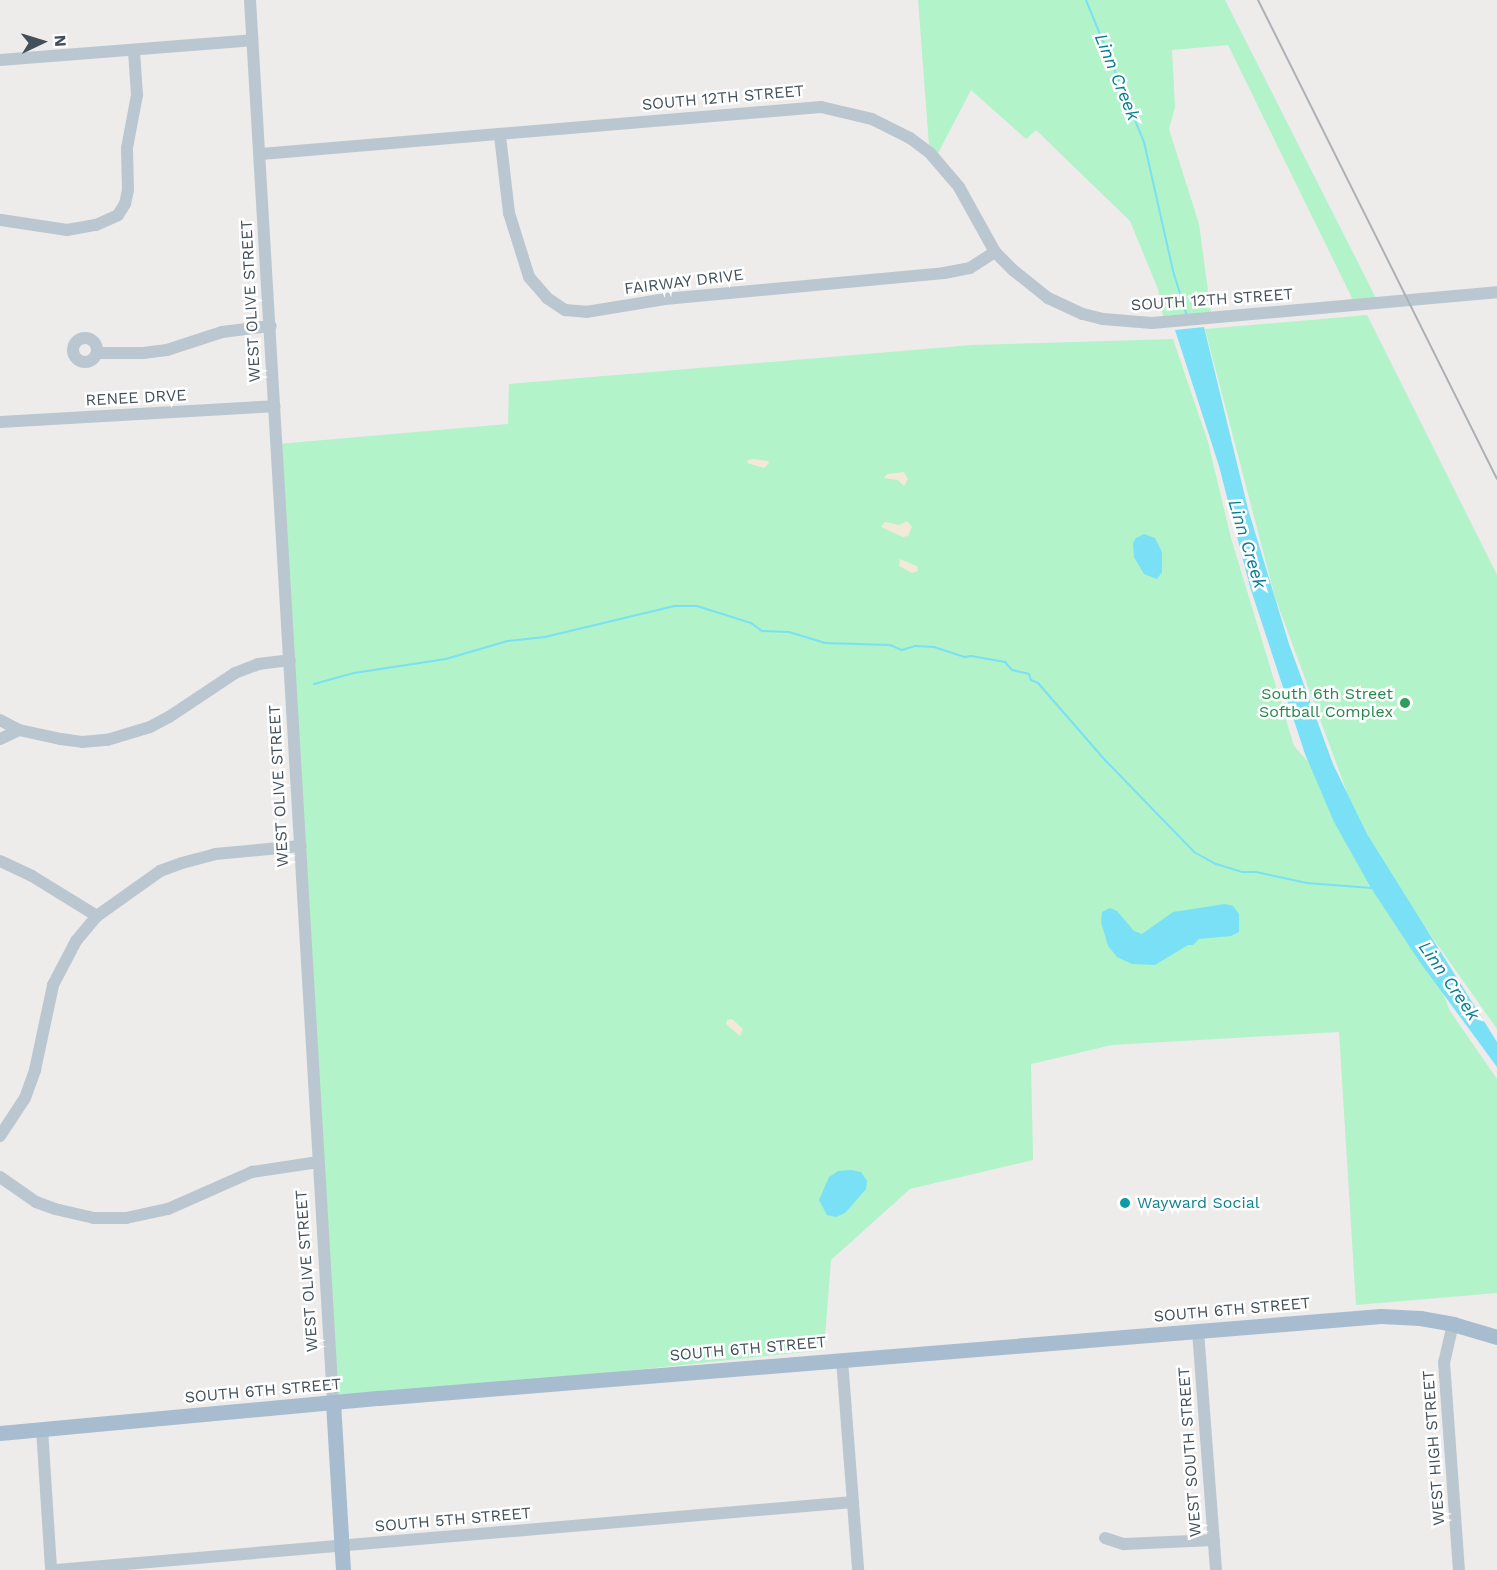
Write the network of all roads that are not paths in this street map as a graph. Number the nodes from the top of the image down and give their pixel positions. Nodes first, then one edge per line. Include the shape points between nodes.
1 (250, 0) edge
2 (252, 40) junction
3 (134, 51) junction
4 (0, 60) edge
5 (500, 136) junction
6 (261, 154) junction
7 (0, 220) edge
8 (995, 252) junction
9 (1497, 292) edge
10 (271, 326) junction
11 (98, 353) dead end
12 (275, 406) junction
13 (0, 422) edge
14 (290, 660) junction
15 (0, 720) edge
16 (18, 730) junction
17 (0, 739) edge
18 (301, 846) junction
19 (0, 861) edge
20 (97, 916) junction
21 (0, 1136) edge
22 (318, 1162) junction
23 (0, 1178) edge
24 (1454, 1324) junction
25 (1198, 1331) junction
26 (1497, 1337) edge
27 (842, 1360) junction
28 (333, 1402) junction
29 (42, 1430) junction
30 (0, 1433) edge
31 (853, 1502) junction
32 (1105, 1538) dead end
33 (1214, 1540) junction
34 (342, 1546) junction
35 (51, 1570) edge
36 (56, 1570) edge
37 (344, 1570) edge
38 (858, 1570) edge
39 (1216, 1570) edge
40 (1459, 1570) edge

1 - 2 street, WEST OLIVE STREET
2 - 3 street
2 - 6 street, WEST OLIVE STREET
3 - 4 street
3 - 7 street via 137,95 127,148 128,190 118,215 94,226 67,230
5 - 6 street, SOUTH 12TH STREET
5 - 8 street, SOUTH 12TH STREET via 776,109 839,109 892,128 930,153 959,187
5 - 8 street, FAIRWAY DRIVE via 509,213 530,277 546,298 565,310 586,312 665,298 944,273 970,268
6 - 10 street, WEST OLIVE STREET
8 - 9 street, SOUTH 12TH STREET via 1032,286 1065,306 1103,320 1128,323
10 - 11 street via 222,332 166,350
10 - 12 street, WEST OLIVE STREET
12 - 13 street, RENEE DRVE
12 - 14 street, WEST OLIVE STREET
14 - 16 street via 258,664 235,673 150,727 107,740 82,742
14 - 18 street, WEST OLIVE STREET
15 - 16 street
16 - 17 street
18 - 20 street via 215,854 182,863 160,871
18 - 22 street, WEST OLIVE STREET
19 - 20 street
20 - 21 street via 76,941 53,985 25,1098
22 - 23 street via 258,1170 168,1209 126,1218 94,1218 55,1209
22 - 28 street, WEST OLIVE STREET
24 - 25 main road, SOUTH 6TH STREET via 1381,1316
24 - 26 main road, SOUTH 6TH STREET
24 - 40 street, WEST HIGH STREET via 1444,1362
25 - 27 main road, SOUTH 6TH STREET
25 - 33 street, WEST SOUTH STREET
27 - 28 main road, SOUTH 6TH STREET
27 - 31 street
28 - 29 main road, SOUTH 6TH STREET
28 - 34 main road, WEST OLIVE STREET
29 - 30 main road, SOUTH 6TH STREET
29 - 35 street
31 - 34 street, SOUTH 5TH STREET
31 - 38 street
32 - 33 street via 1124,1544
33 - 39 street, WEST SOUTH STREET
34 - 36 street, SOUTH 5TH STREET
34 - 37 main road, WEST OLIVE STREET

